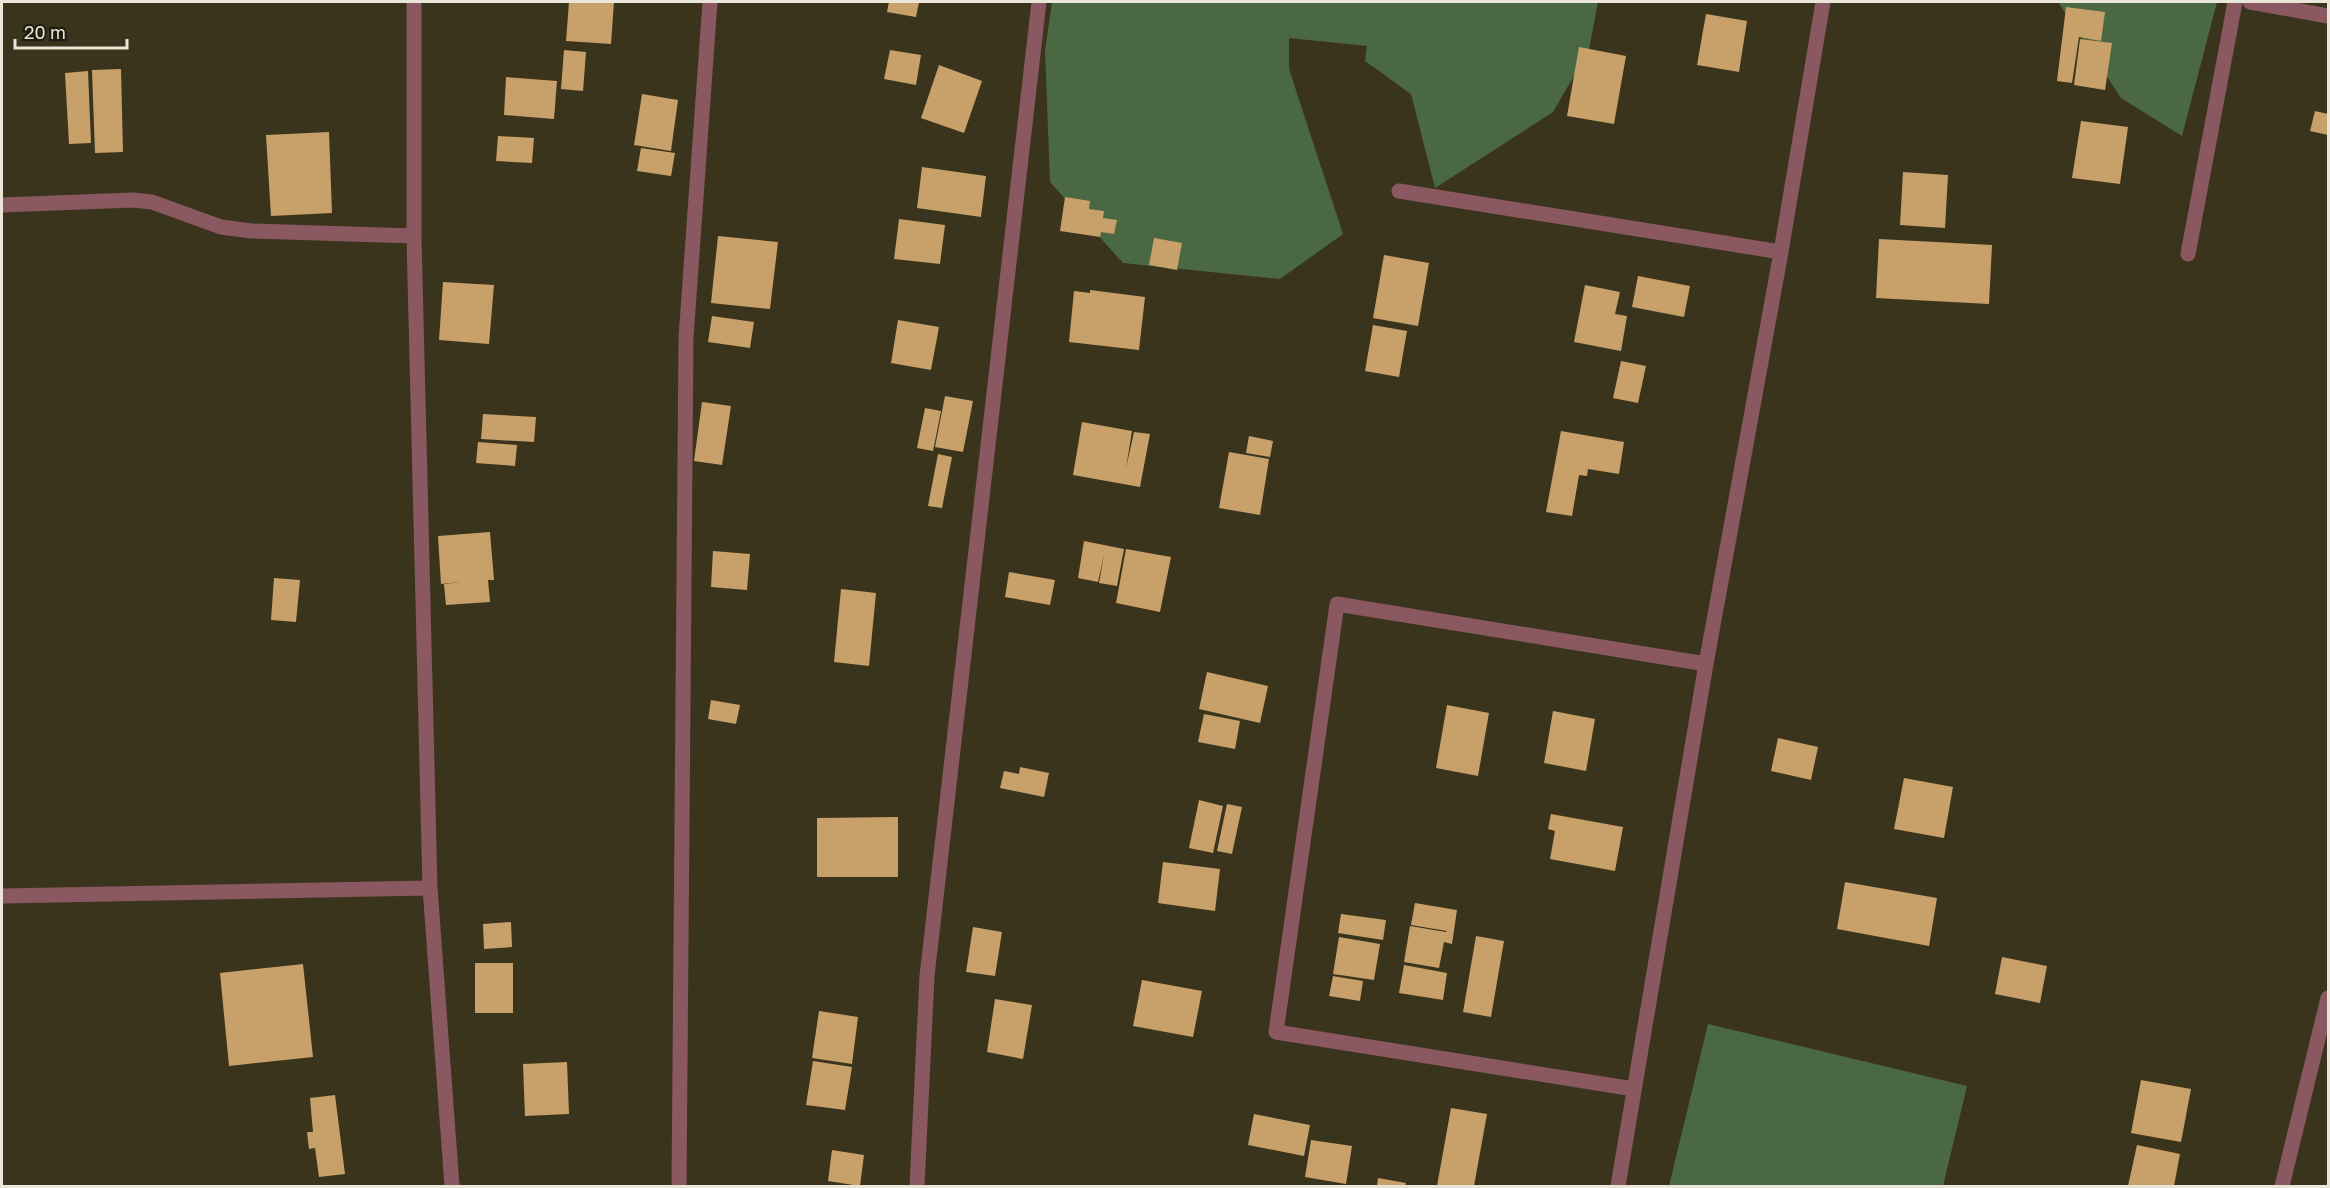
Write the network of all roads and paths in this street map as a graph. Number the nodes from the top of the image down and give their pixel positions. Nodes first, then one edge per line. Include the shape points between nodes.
1 (414, 2) edge
2 (710, 2) edge
3 (1038, 2) edge
4 (1823, 2) edge
5 (2235, 2) edge
6 (2250, 2) edge
7 (2328, 16) edge
8 (1399, 191) dead end
9 (2, 206) edge
10 (414, 237) junction
11 (1781, 252) junction
12 (2188, 254) dead end
13 (1706, 664) junction
14 (430, 888) junction
15 (2, 896) edge
16 (2328, 998) edge
17 (1634, 1089) junction
18 (452, 1186) edge
19 (679, 1186) edge
20 (917, 1186) edge
21 (1618, 1186) edge
22 (2282, 1186) edge

1 - 10 street
2 - 19 street via 686,338
3 - 20 street via 927,976
4 - 11 street
5 - 12 street
6 - 7 street
8 - 11 street
9 - 10 street via 133,200 152,202 222,227 251,231
10 - 14 street
11 - 13 street
13 - 17 street
13 - 17 street via 1337,604 1276,1032
14 - 15 street
14 - 18 street
16 - 22 street
17 - 21 street

